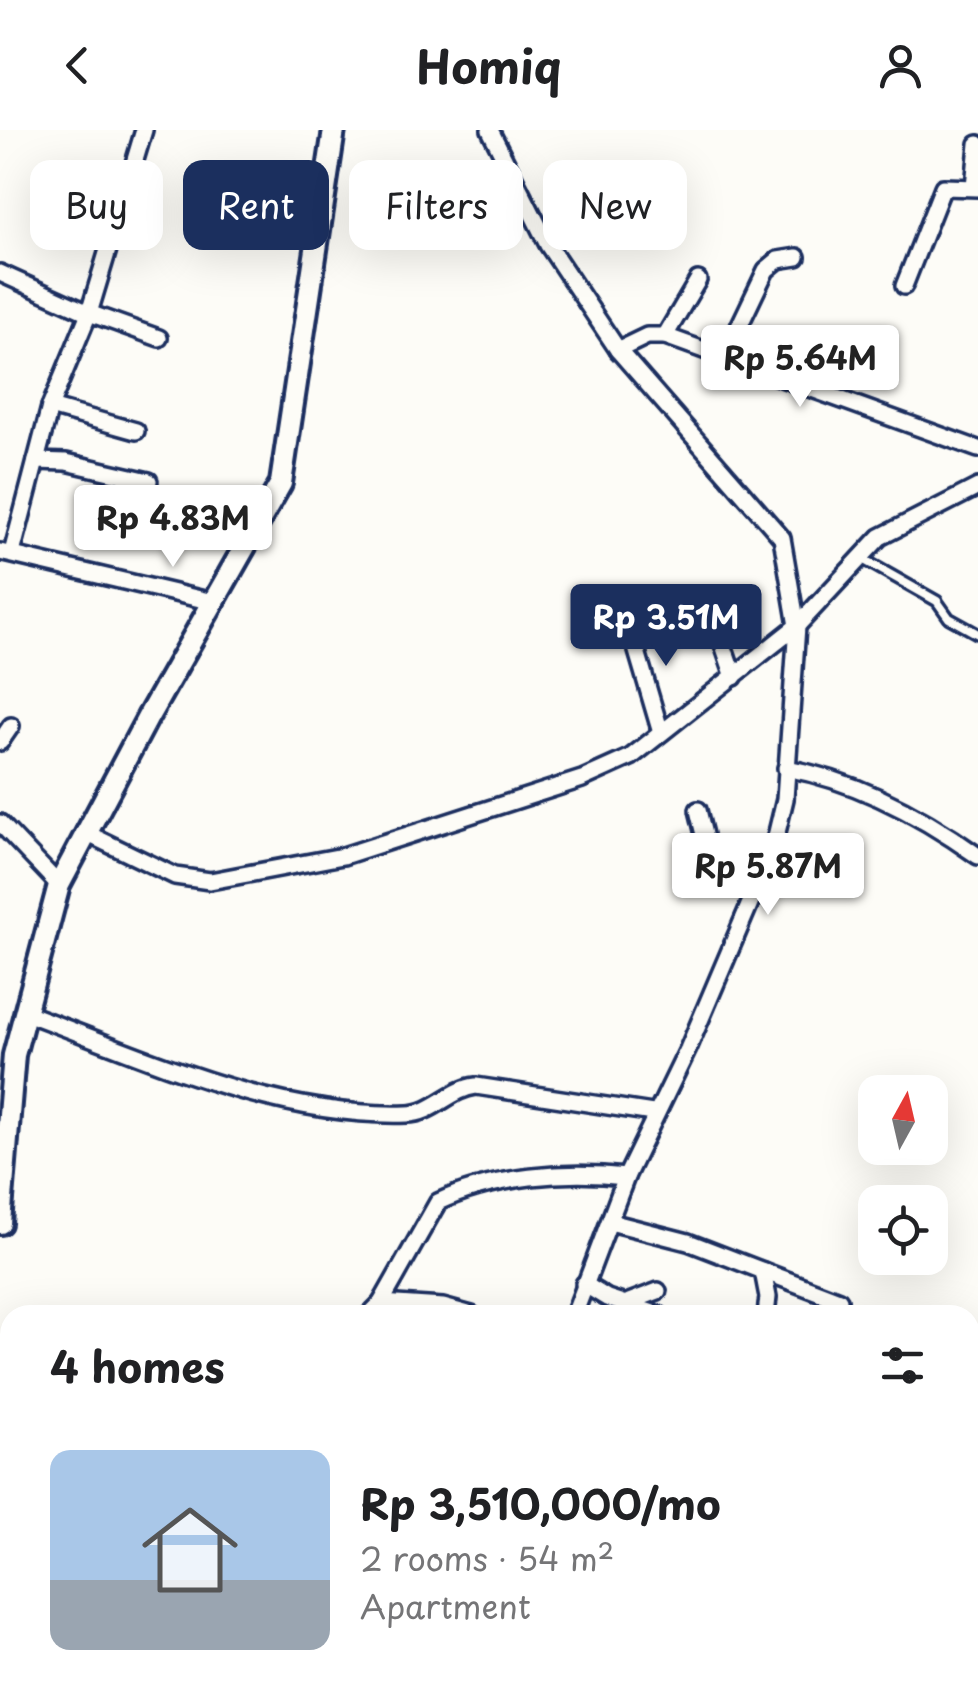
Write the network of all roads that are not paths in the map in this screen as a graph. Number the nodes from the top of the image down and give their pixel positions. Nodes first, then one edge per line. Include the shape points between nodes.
1 (144, 130) edge
2 (334, 130) edge
3 (490, 130) edge
4 (978, 144) edge
5 (976, 188) edge
6 (797, 257) dead end
7 (0, 272) edge
8 (698, 280) dead end
9 (904, 286) dead end
10 (89, 313) junction
11 (665, 336) junction
12 (159, 338) dead end
13 (618, 350) junction
14 (724, 358) junction
15 (50, 407) junction
16 (136, 431) dead end
17 (978, 448) edge
18 (36, 461) junction
19 (149, 481) dead end
20 (978, 486) edge
21 (6, 553) edge
22 (858, 557) junction
23 (708, 600) dead end
24 (213, 602) junction
25 (627, 617) dead end
26 (797, 626) junction
27 (978, 634) edge
28 (734, 677) junction
29 (11, 726) dead end
30 (661, 733) junction
31 (0, 742) edge
32 (786, 768) junction
33 (698, 810) dead end
34 (0, 822) edge
35 (84, 832) junction
36 (978, 856) edge
37 (59, 885) junction
38 (754, 894) junction
39 (26, 1013) junction
40 (7, 1053) edge
41 (652, 1114) junction
42 (626, 1176) junction
43 (610, 1222) junction
44 (0, 1224) edge
45 (763, 1271) junction
46 (584, 1284) junction
47 (658, 1291) dead end
48 (839, 1300) dead end
49 (630, 1302) junction
50 (378, 1305) edge
51 (577, 1305) edge
52 (637, 1305) edge
53 (767, 1305) edge

1 - 10 street
2 - 24 street via 285,469 276,499
3 - 13 street via 548,245
4 - 5 street
5 - 9 street via 943,187
6 - 14 street via 766,270
7 - 10 street
8 - 11 street
10 - 12 street
10 - 15 street
11 - 13 street via 647,336
11 - 14 street
13 - 26 street via 782,538
14 - 17 street
15 - 16 street
15 - 18 street
18 - 19 street
18 - 21 street
20 - 22 street via 880,537
21 - 24 street
22 - 26 street
22 - 27 lane via 938,601 949,618
23 - 28 street
24 - 35 street
25 - 30 street
26 - 28 street
26 - 32 street
28 - 30 street
29 - 31 street
30 - 35 street via 631,757 582,779 343,856 242,877 175,876
32 - 36 street via 851,786
32 - 38 street via 773,849
33 - 38 street via 714,876
34 - 37 street
35 - 37 street
37 - 39 street
38 - 41 street via 688,1049
39 - 40 street
39 - 41 street via 218,1084 328,1112 416,1114 476,1086
40 - 44 street
41 - 42 street
42 - 43 street
42 - 50 street via 515,1181 444,1199
43 - 45 street
43 - 46 street
45 - 48 street
45 - 53 street
46 - 49 street
46 - 51 street
47 - 49 street
49 - 52 street

